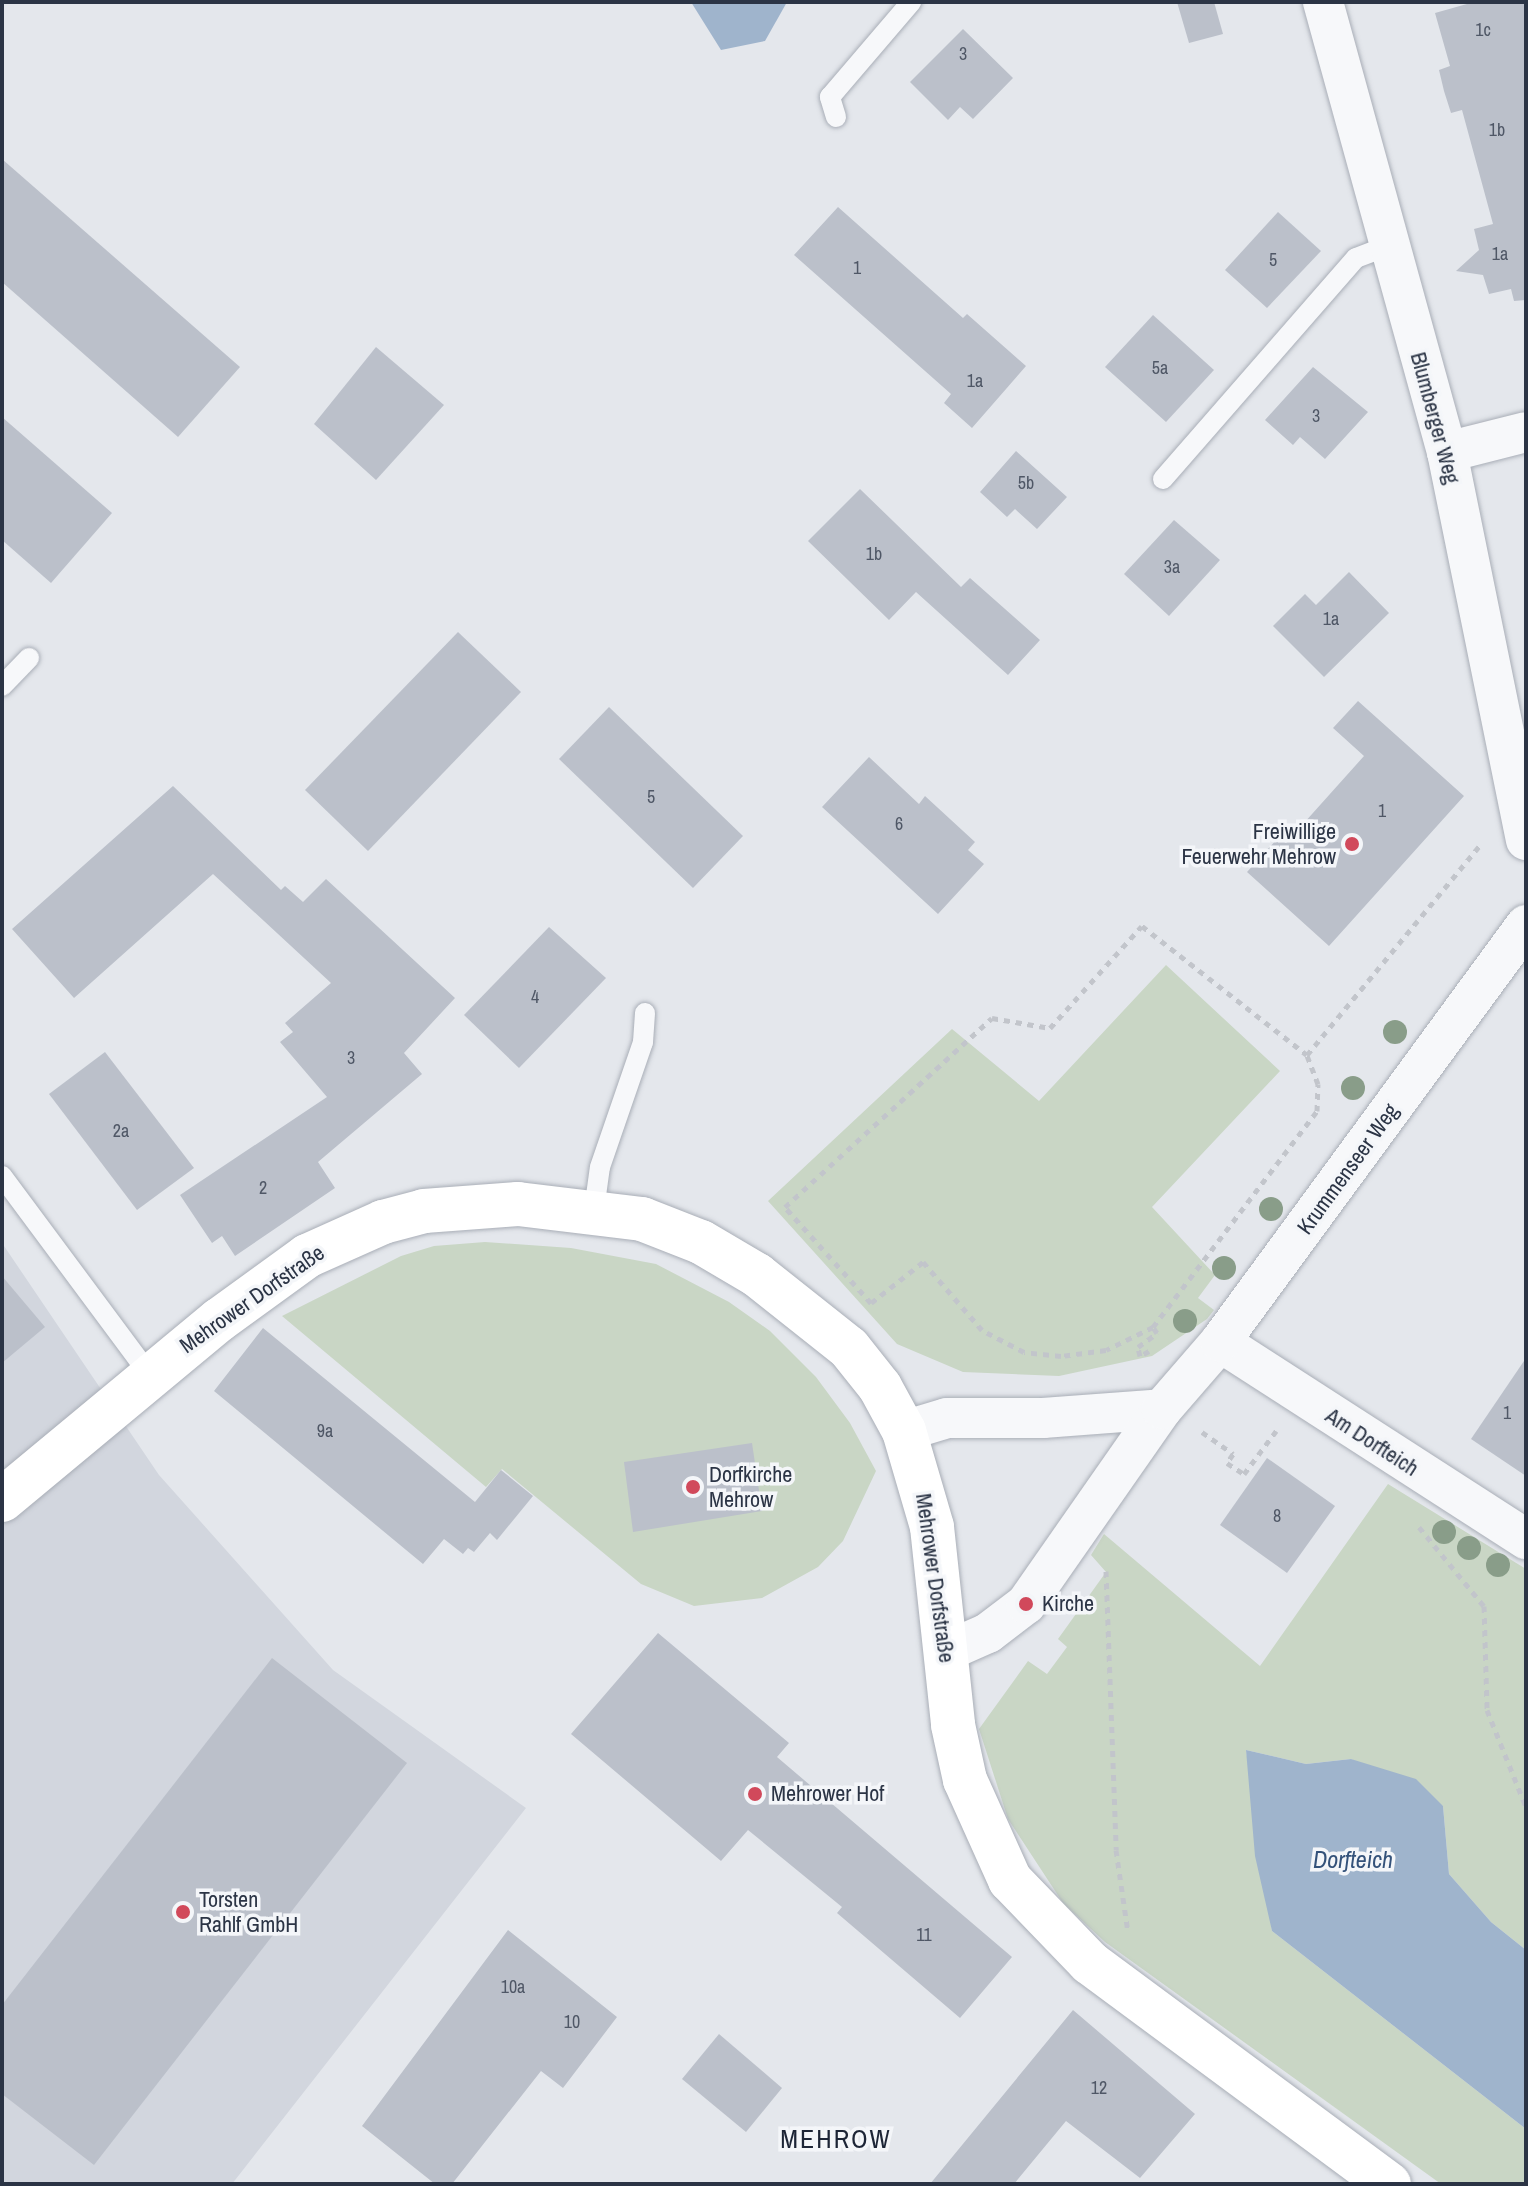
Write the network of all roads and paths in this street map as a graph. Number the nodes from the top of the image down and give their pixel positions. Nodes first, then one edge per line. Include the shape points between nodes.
1 (911, 2) edge
2 (1323, 2) edge
3 (836, 117) dead end
4 (1388, 246) junction
5 (1526, 432) edge
6 (1447, 452) junction
7 (1163, 479) dead end
8 (29, 658) dead end
9 (2, 686) edge
10 (1517, 800) junction
11 (1526, 840) edge
12 (1526, 925) edge
13 (645, 1013) dead end
14 (1307, 1055) junction
15 (2, 1176) edge
16 (594, 1210) junction
17 (1153, 1327) junction
18 (1220, 1342) junction
19 (149, 1374) junction
20 (1302, 1395) junction
21 (1179, 1418) junction
22 (904, 1431) junction
23 (1395, 1458) junction
24 (2, 1500) edge
25 (1526, 1539) edge
26 (1105, 1558) dead end
27 (945, 1652) junction
28 (1526, 1807) edge
29 (1129, 1933) dead end
30 (1389, 2184) edge

1 - 3 lane via 830,97
2 - 4 street, Blumberger Weg
4 - 6 street, Blumberger Weg
4 - 7 lane via 1356,258
5 - 6 street
6 - 10 street, Blumberger Weg
8 - 9 lane
10 - 11 street, Blumberger Weg
10 - 14 path
12 - 18 street, Krummenseer Weg
13 - 16 lane via 643,1042 600,1167
14 - 17 path via 1318,1084 1317,1111
14 - 17 path via 1142,926 1050,1028 992,1018 785,1207 871,1303 923,1262 982,1330 1024,1352 1061,1356 1106,1350
15 - 19 lane
16 - 19 main road, Mehrower Dorfstraße via 465,1206 383,1222 307,1256
16 - 22 main road, Mehrower Dorfstraße via 642,1219 701,1242 757,1275 849,1348 880,1387
17 - 18 path via 1157,1333 1138,1347 1140,1356 1170,1340 1179,1348
18 - 20 street, Am Dorfteich
18 - 21 street, Krummenseer Weg
19 - 24 main road, Mehrower Dorfstraße
20 - 21 path via 1244,1474 1227,1463 1233,1454
20 - 23 street, Am Dorfteich
21 - 22 street via 947,1418
21 - 27 street, Krummenseer Weg via 1026,1604 988,1633
22 - 27 main road, Mehrower Dorfstraße via 932,1527
23 - 25 street, Am Dorfteich
23 - 28 path via 1405,1509 1484,1606 1487,1710
26 - 29 path via 1116,1850
27 - 30 main road, Mehrower Dorfstraße via 965,1780 1010,1880 1090,1963

